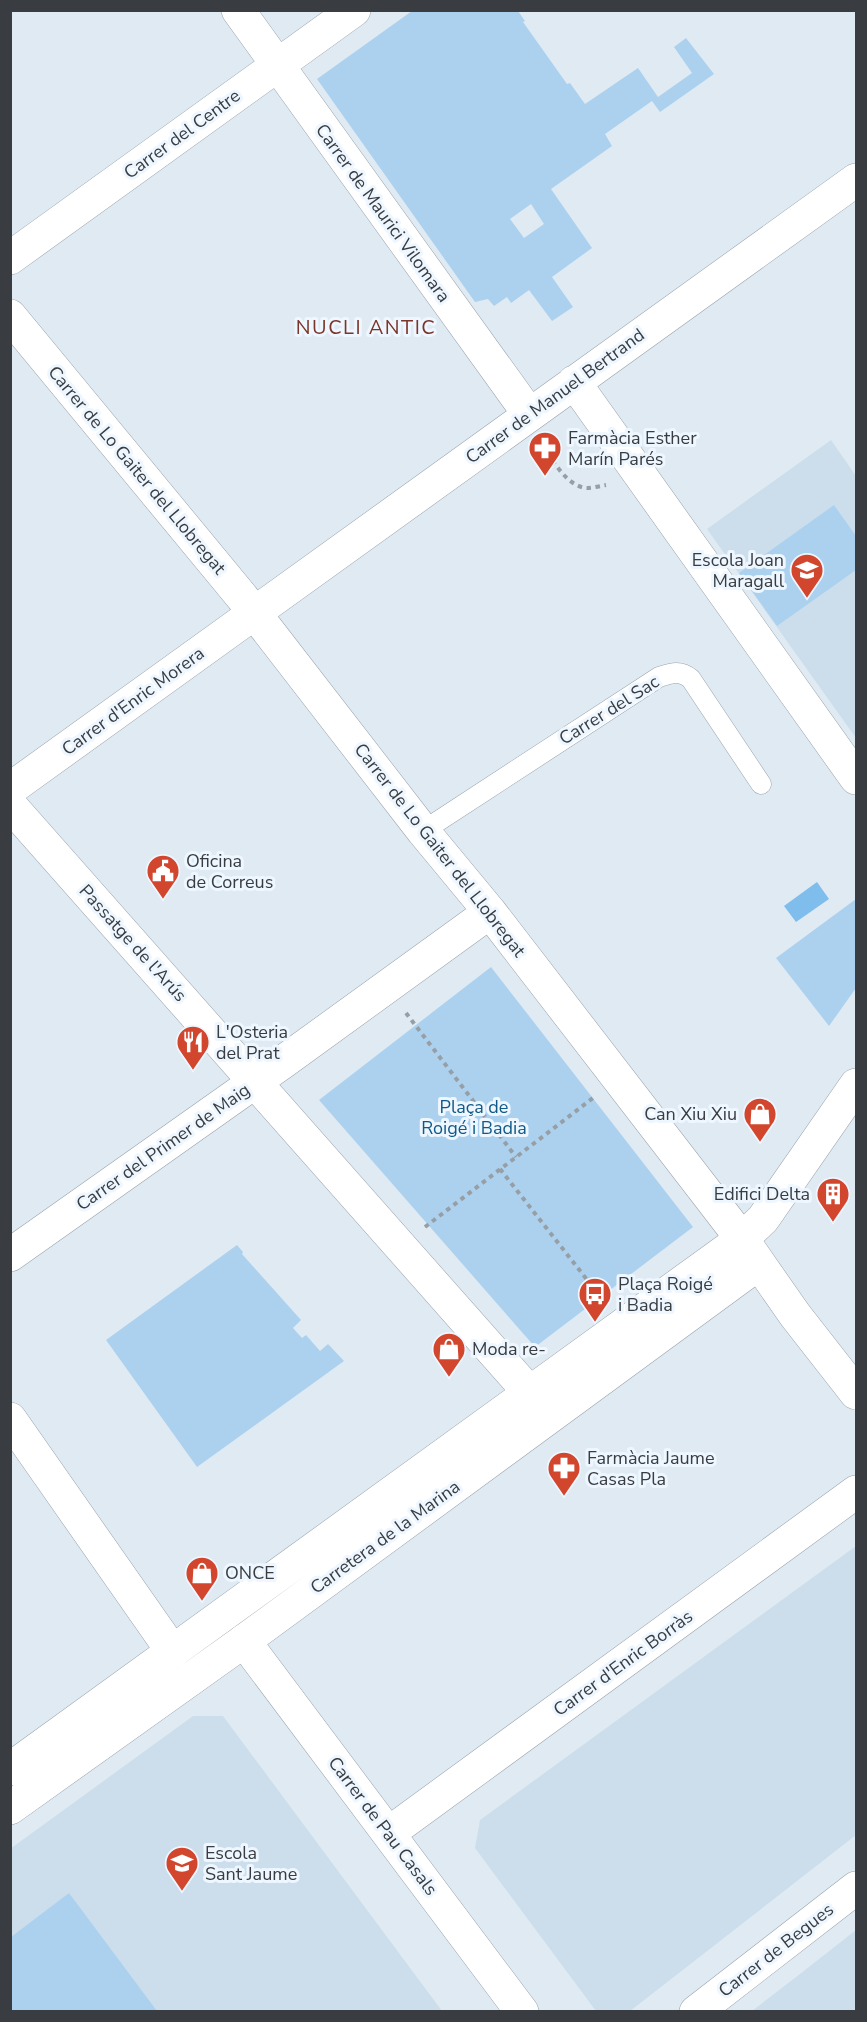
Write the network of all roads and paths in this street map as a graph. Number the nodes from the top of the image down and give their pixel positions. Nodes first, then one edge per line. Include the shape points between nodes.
1 (238, 10) edge
2 (354, 10) edge
3 (277, 66) junction
4 (854, 186) edge
5 (10, 258) edge
6 (10, 316) edge
7 (573, 382) junction
8 (528, 414) junction
9 (541, 446) dead end
10 (616, 484) dead end
11 (255, 614) junction
12 (856, 778) edge
13 (761, 784) dead end
14 (12, 789) edge
15 (423, 831) junction
16 (490, 912) junction
17 (404, 1010) dead end
18 (256, 1081) junction
19 (856, 1085) edge
20 (599, 1093) dead end
21 (516, 1157) junction
22 (500, 1169) junction
23 (422, 1229) dead end
24 (750, 1251) junction
25 (10, 1255) edge
26 (609, 1307) dead end
27 (529, 1392) junction
28 (856, 1393) edge
29 (10, 1419) edge
30 (528, 1432) junction
31 (856, 1492) edge
32 (244, 1641) junction
33 (173, 1652) junction
34 (10, 1769) edge
35 (10, 1808) edge
36 (389, 1833) junction
37 (856, 1888) edge
38 (522, 2012) edge
39 (696, 2012) edge

1 - 3 street, Carrer de Maurici Vilomara
2 - 3 street, Carrer del Centre
3 - 5 street, Carrer del Centre
3 - 8 street, Carrer de Maurici Vilomara
4 - 7 street, Carrer de Manuel Bertrand
6 - 11 street, Carrer de Lo Gaiter del Llobregat
7 - 8 street, Carrer de Manuel Bertrand
7 - 12 street
8 - 11 street, Carrer de Manuel Bertrand
9 - 10 path via 567,478 577,484 585,488
11 - 14 street, Carrer d'Enric Morera
11 - 15 street, Carrer de Lo Gaiter del Llobregat
13 - 15 lane, Carrer del Sac via 691,679 674,672 659,677
14 - 18 street, Passatge de l'Arús
15 - 16 street, Carrer de Lo Gaiter del Llobregat
16 - 18 street, Carrer del Primer de Maig
16 - 24 street, Carrer de Lo Gaiter del Llobregat
17 - 21 path
18 - 25 street, Carrer del Primer de Maig
18 - 27 street
19 - 24 street via 763,1219
20 - 21 path
21 - 22 path
22 - 23 path
22 - 26 path
24 - 27 street, Carretera de la Marina via 607,1338
24 - 28 street, Carrer de Lo Gaiter del Llobregat
24 - 30 street, Carretera de la Marina
27 - 30 street via 533,1416
27 - 33 street, Carretera de la Marina
29 - 33 street
30 - 32 street, Carretera de la Marina
31 - 36 street, Carrer d'Enric Borràs
32 - 35 street, Carretera de la Marina
32 - 36 street, Carrer de Pau Casals
33 - 34 street, Carretera de la Marina
36 - 38 street, Carrer de Pau Casals
37 - 39 street, Carrer de Begues

